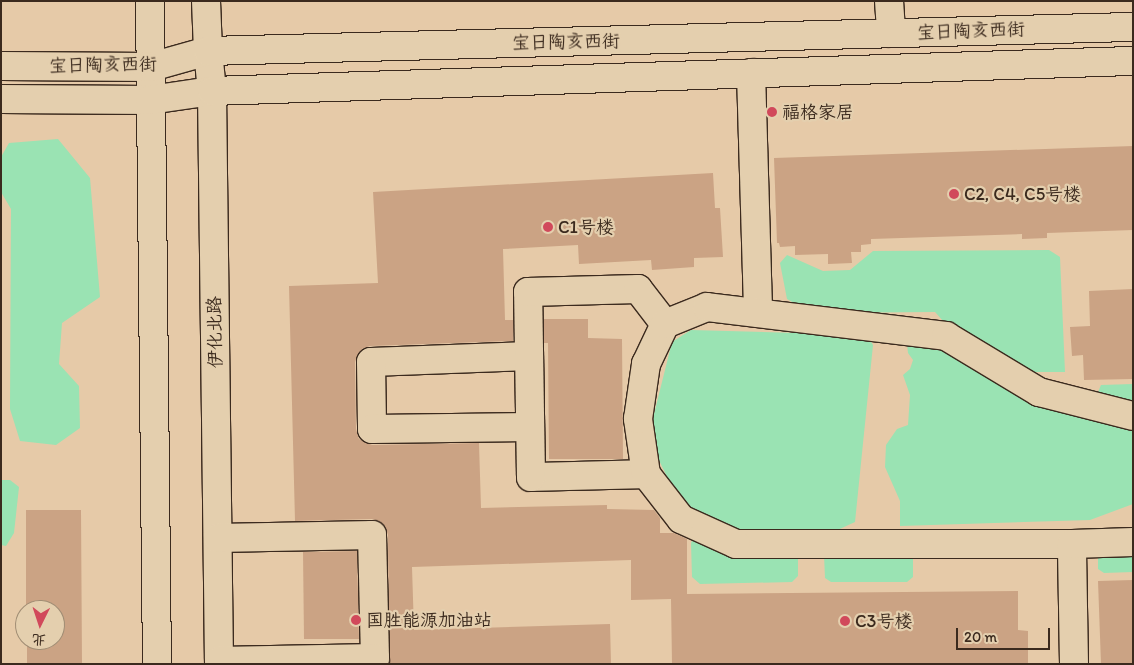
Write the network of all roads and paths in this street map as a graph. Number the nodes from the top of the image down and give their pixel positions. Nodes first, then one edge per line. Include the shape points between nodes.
1 (150, 1) edge
2 (206, 1) edge
3 (889, 1) edge
4 (1133, 27) edge
5 (891, 34) junction
6 (208, 51) junction
7 (1133, 61) edge
8 (1, 66) edge
9 (151, 67) junction
10 (751, 73) junction
11 (212, 91) junction
12 (1, 99) edge
13 (150, 100) junction
14 (758, 313) junction
15 (665, 324) junction
16 (529, 356) junction
17 (1133, 416) edge
18 (530, 427) junction
19 (646, 474) junction
20 (218, 538) junction
21 (1133, 542) edge
22 (1072, 544) junction
23 (219, 662) edge
24 (157, 664) edge
25 (1074, 664) edge

1 - 9 street
2 - 6 street, 伊化北路
3 - 5 street
4 - 5 street, 宝日陶亥西街
5 - 6 street, 宝日陶亥西街
6 - 9 street, 宝日陶亥西街
6 - 11 street, 伊化北路
7 - 10 street, 宝日陶亥西街
8 - 9 street, 宝日陶亥西街
9 - 13 street
10 - 11 street, 宝日陶亥西街
10 - 14 street
11 - 13 street, 宝日陶亥西街
11 - 20 street, 伊化北路
12 - 13 street, 宝日陶亥西街
13 - 24 street
14 - 15 street via 707,307
14 - 17 street via 946,336 1039,392
15 - 16 street via 638,289 528,292
15 - 19 street via 646,364 638,419
16 - 18 street
16 - 18 street via 371,362 372,429
18 - 19 street via 531,477
19 - 22 street via 681,519 736,544
20 - 23 street, 伊化北路
20 - 23 street via 372,535 375,658
21 - 22 street
22 - 25 street

